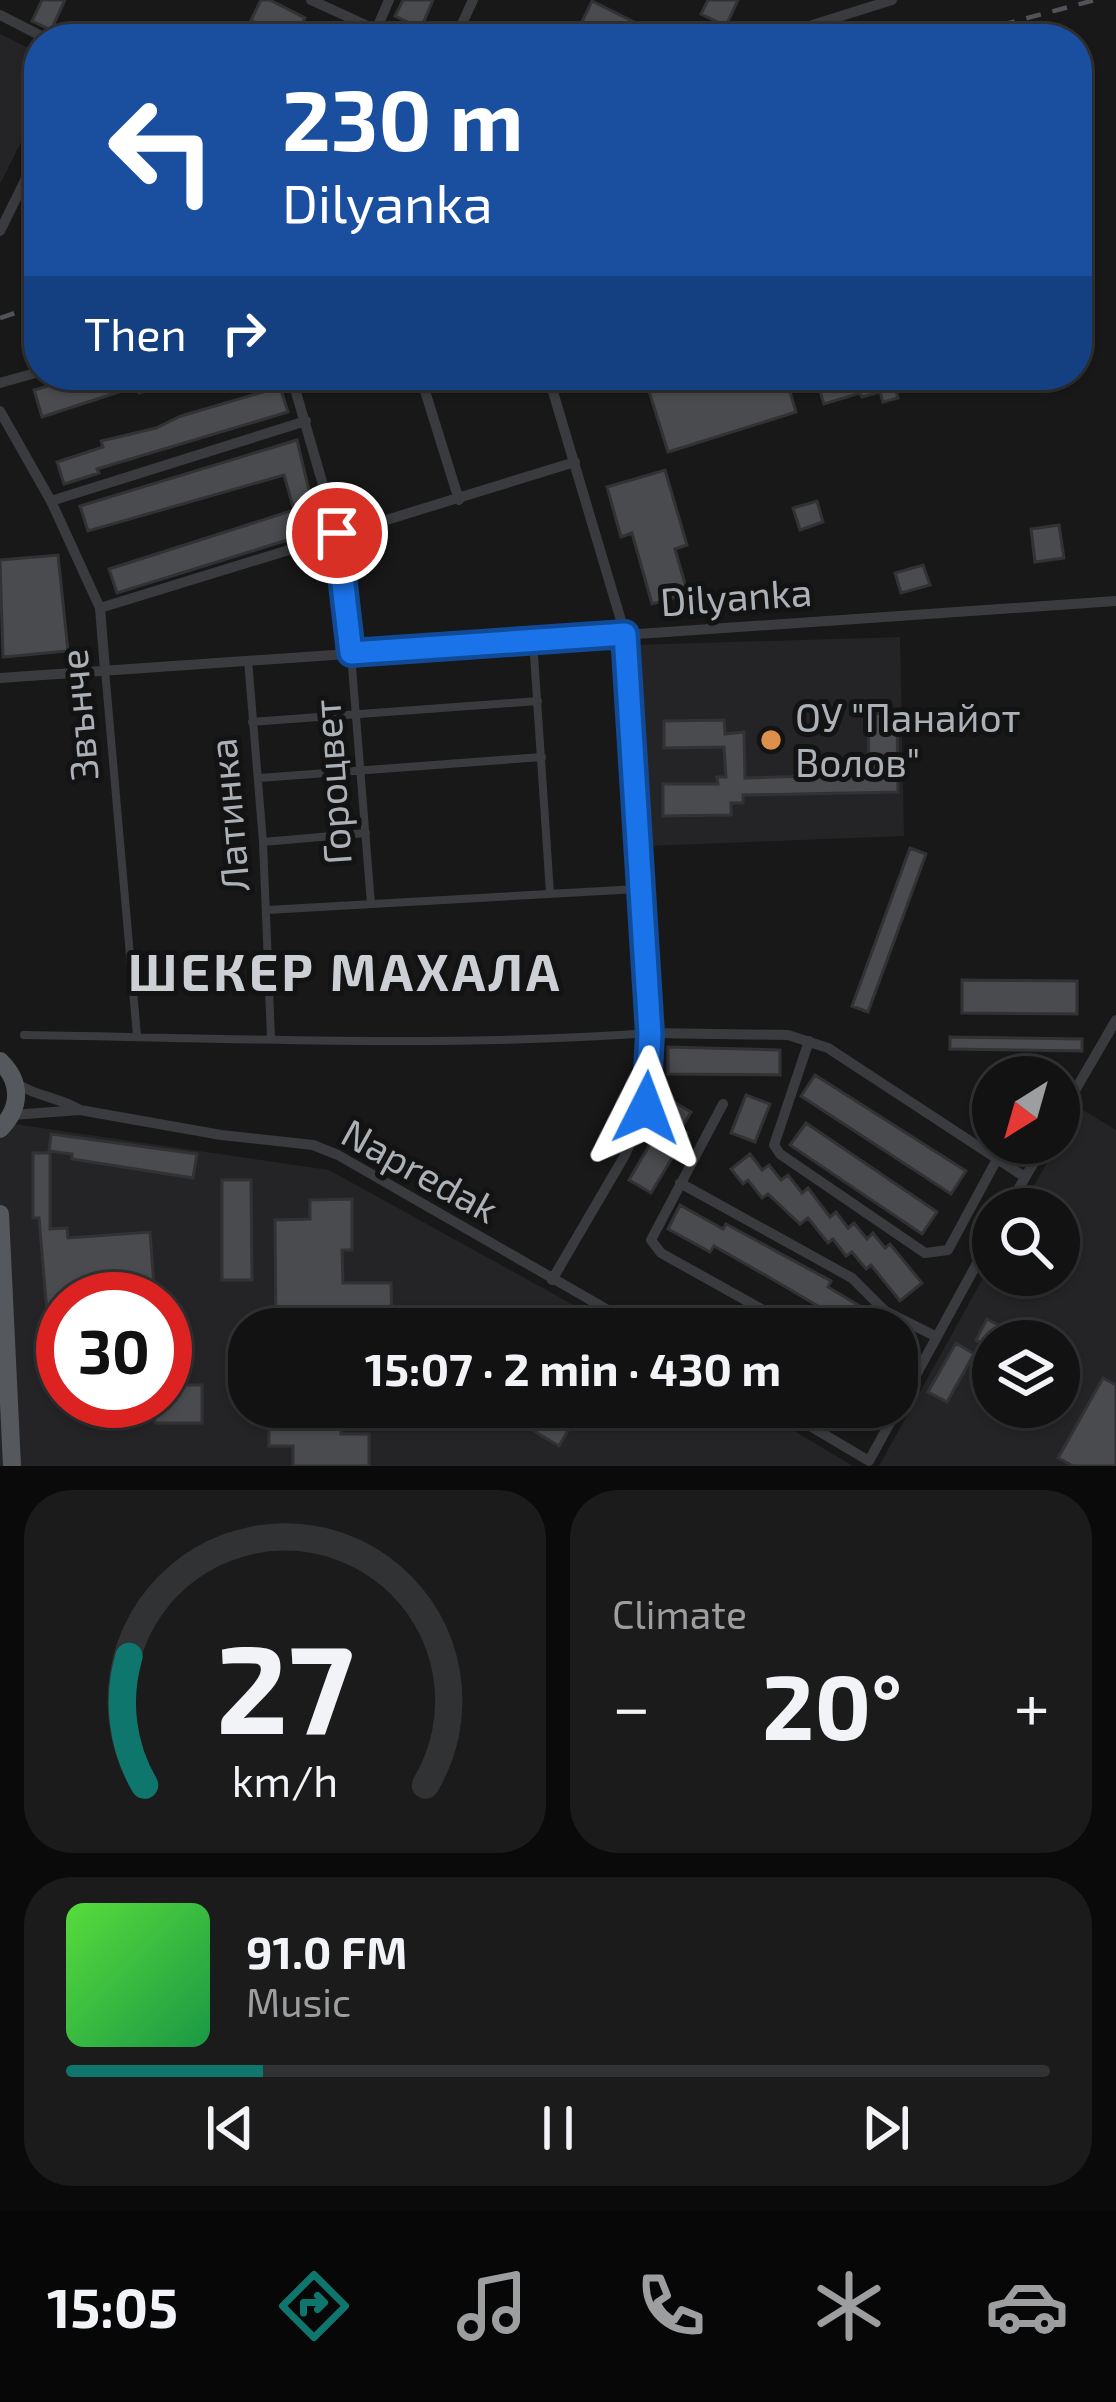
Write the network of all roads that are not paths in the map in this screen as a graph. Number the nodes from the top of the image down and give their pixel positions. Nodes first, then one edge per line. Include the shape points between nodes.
1 (311, 0) edge
2 (892, 0) edge
3 (363, 24) edge
4 (816, 24) edge
5 (24, 183) edge
6 (0, 232) edge
7 (296, 390) edge
8 (425, 390) edge
9 (553, 390) edge
10 (0, 411) edge
11 (306, 422) junction
12 (575, 462) junction
13 (460, 500) junction
14 (51, 501) junction
15 (337, 533) junction
16 (1116, 601) edge
17 (100, 608) junction
18 (625, 634) junction
19 (533, 640) junction
20 (351, 653) junction
21 (248, 659) junction
22 (105, 670) junction
23 (0, 678) edge
24 (538, 701) junction
25 (358, 714) junction
26 (252, 722) junction
27 (542, 757) junction
28 (361, 771) junction
29 (259, 778) junction
30 (367, 833) junction
31 (263, 842) junction
32 (638, 890) junction
33 (550, 893) junction
34 (371, 904) junction
35 (267, 910) junction
36 (1116, 1020) edge
37 (650, 1034) junction
38 (24, 1035) dead end
39 (137, 1036) junction
40 (271, 1038) junction
41 (809, 1041) junction
42 (0, 1061) edge
43 (1080, 1082) edge
44 (16, 1083) junction
45 (723, 1104) dead end
46 (80, 1110) junction
47 (3, 1126) edge
48 (972, 1146) edge
49 (995, 1164) edge
50 (1000, 1164) edge
51 (1032, 1164) edge
52 (1024, 1177) junction
53 (680, 1183) junction
54 (1018, 1188) edge
55 (0, 1214) edge
56 (972, 1273) edge
57 (552, 1280) junction
58 (603, 1308) edge
59 (759, 1308) edge
60 (937, 1337) junction
61 (918, 1364) edge
62 (813, 1428) edge
63 (884, 1428) edge
64 (12, 1466) edge

1 - 3 street
2 - 4 street
5 - 6 street
7 - 11 street, Гороцвет
8 - 13 street
9 - 12 street
10 - 14 street, Звънче
11 - 14 street
11 - 15 street, Гороцвет
12 - 13 street
12 - 18 street
13 - 15 street
14 - 17 street, Звънче
15 - 17 street
15 - 20 street, Гороцвет
16 - 18 street, Dilyanka
17 - 22 street, Звънче
18 - 19 street, Dilyanka
18 - 32 street
19 - 20 street, Dilyanka
19 - 24 street
20 - 21 street, Dilyanka
20 - 25 street, Гороцвет
21 - 22 street, Dilyanka
21 - 26 street, Латинка
22 - 23 street, Dilyanka
22 - 39 street, Звънче
24 - 25 street
24 - 27 street
25 - 26 street
25 - 28 street, Гороцвет
26 - 29 street, Латинка
27 - 28 street
27 - 33 street
28 - 29 street
28 - 30 street, Гороцвет
29 - 31 street, Латинка
30 - 31 street
30 - 34 street, Гороцвет
31 - 35 street, Латинка
32 - 33 street
32 - 37 street
33 - 34 street
34 - 35 street
35 - 40 street, Латинка
36 - 43 street
37 - 40 street
37 - 41 street
37 - 57 street via 646,1108
38 - 39 street
39 - 40 street
41 - 48 street
41 - 49 street via 774,1145 925,1253 948,1250
42 - 44 main road
44 - 46 street, Napredak
44 - 47 main road via 17,1102
45 - 53 street
46 - 47 street, Napredak
46 - 57 street, Napredak via 313,1145
50 - 52 street
51 - 52 street
52 - 54 street
53 - 59 street via 651,1240
53 - 60 street via 851,1278 885,1311
55 - 64 main road
56 - 60 street
57 - 58 street, Napredak
60 - 61 street
62 - 63 street via 869,1461

